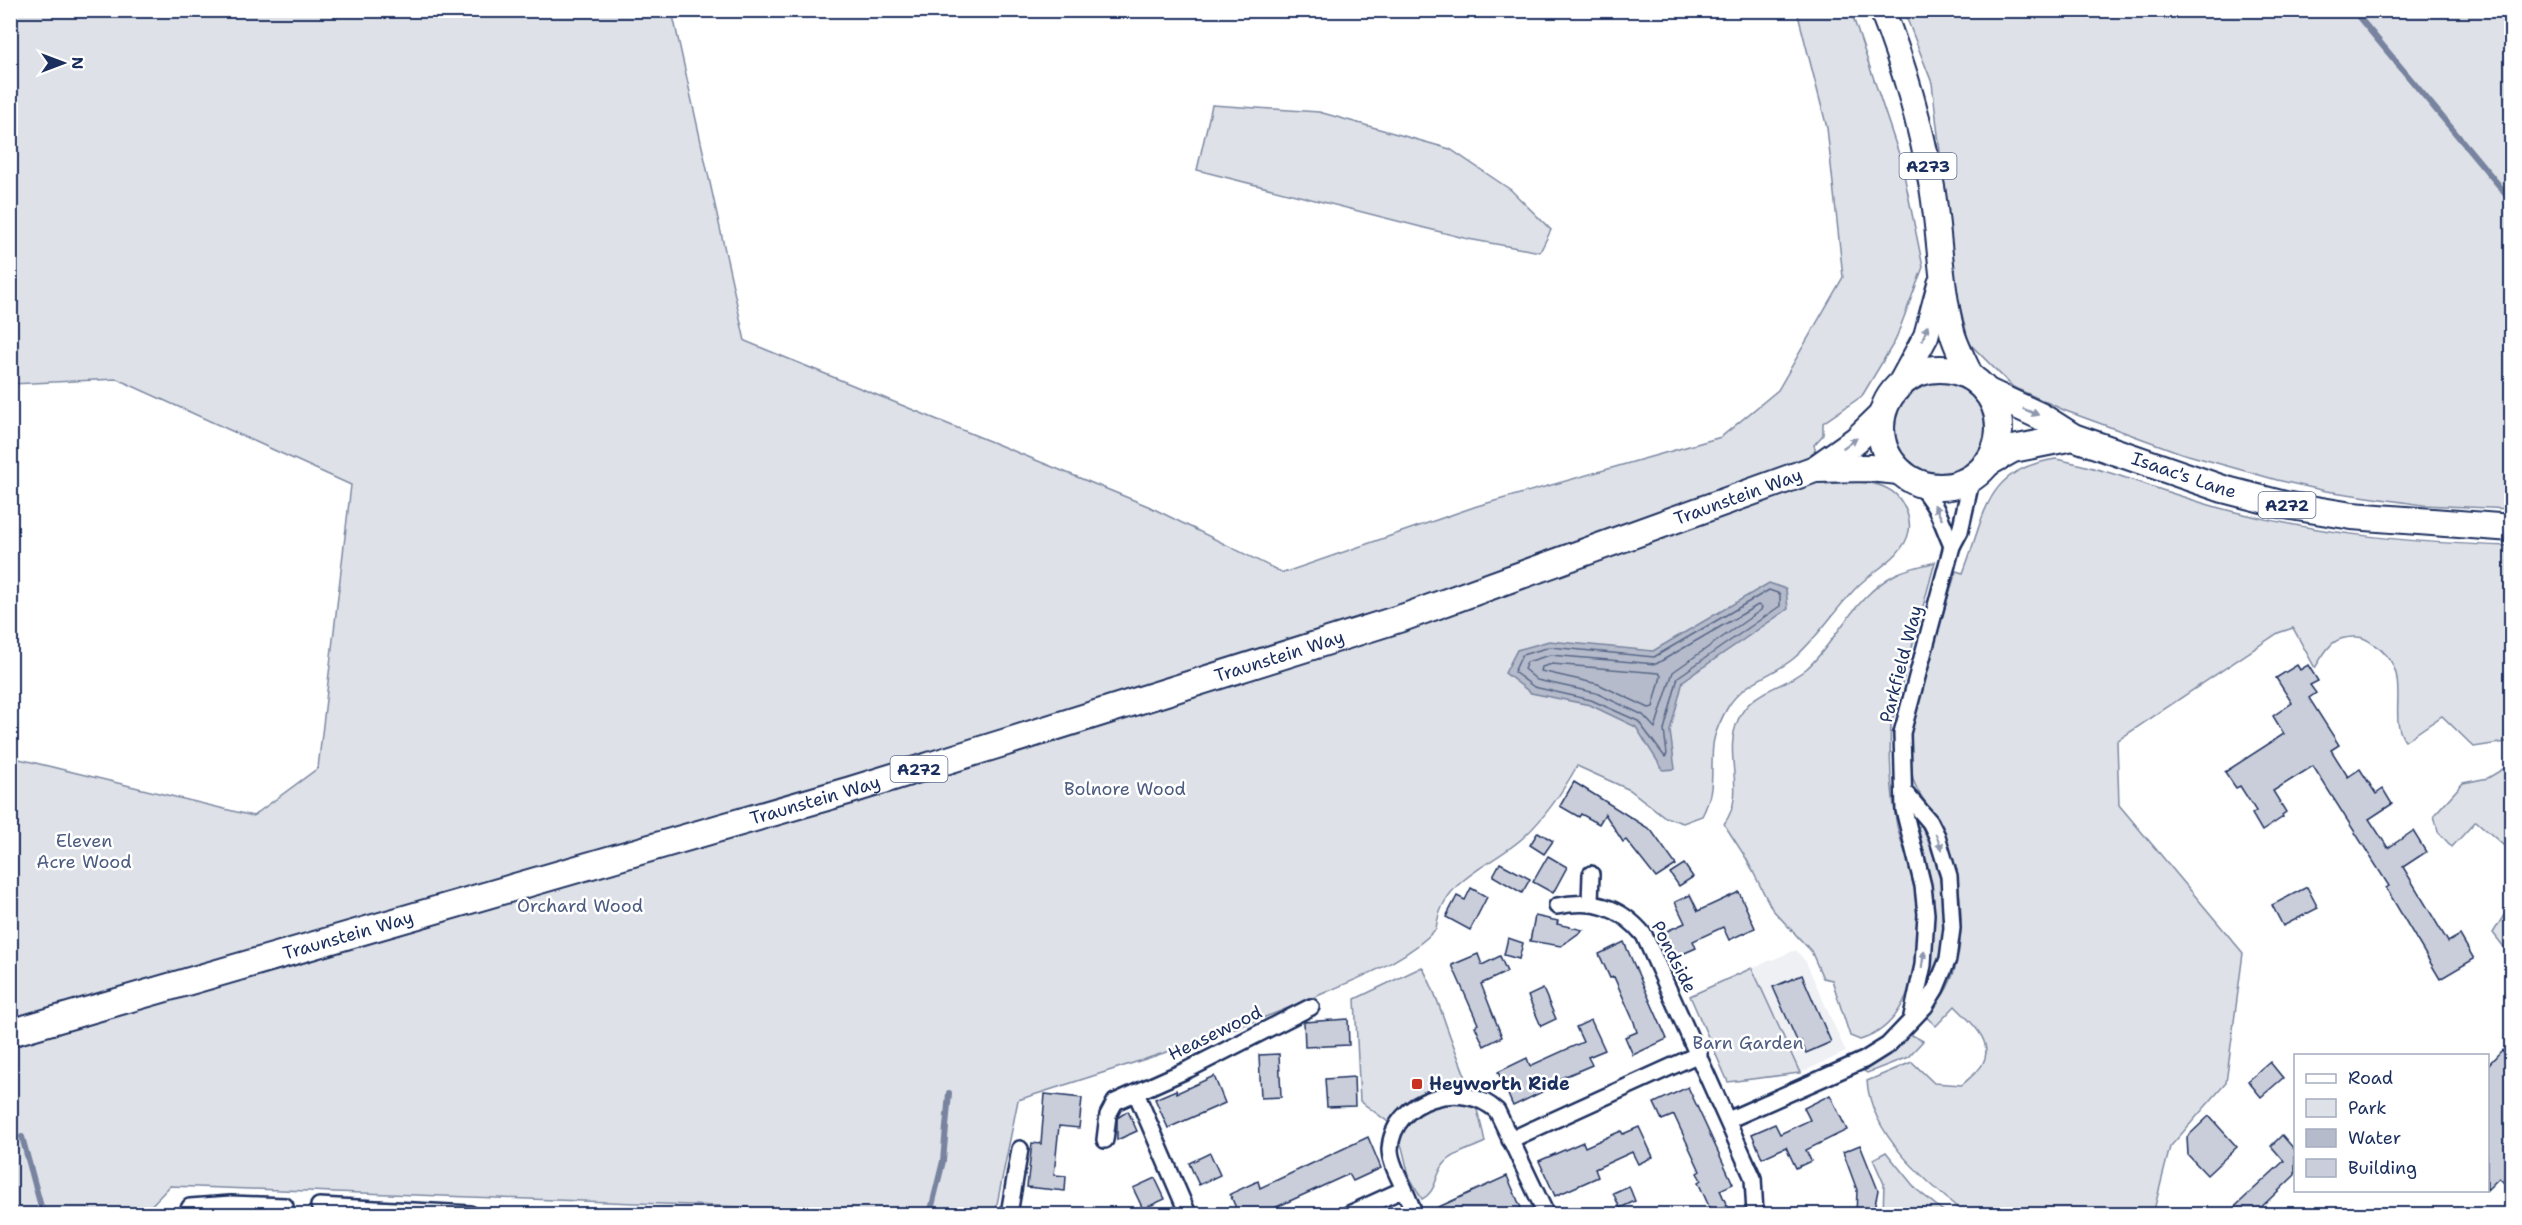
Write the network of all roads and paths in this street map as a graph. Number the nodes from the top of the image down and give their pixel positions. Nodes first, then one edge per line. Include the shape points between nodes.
1 (1882, 10) edge
2 (1941, 279) junction
3 (1900, 384) junction
4 (1979, 385) junction
5 (1882, 415) junction
6 (2073, 437) junction
7 (1815, 469) junction
8 (1979, 471) junction
9 (1908, 477) junction
10 (2511, 528) edge
11 (1952, 546) junction
12 (1906, 794) junction
13 (1591, 874) dead end
14 (1590, 902) junction
15 (1557, 906) dead end
16 (1311, 1007) dead end
17 (1912, 1016) junction
18 (10, 1033) edge
19 (1699, 1054) junction
20 (1136, 1093) junction
21 (1728, 1120) junction
22 (1105, 1140) dead end
23 (1510, 1140) junction
24 (1020, 1149) dead end
25 (1404, 1189) junction
26 (285, 1206) dead end
27 (319, 1206) dead end
28 (1412, 1209) dead end
29 (429, 1213) edge
30 (186, 1215) edge
31 (470, 1215) edge
32 (1009, 1215) edge
33 (1188, 1215) edge
34 (1349, 1215) edge
35 (1546, 1215) edge
36 (1755, 1215) edge

1 - 2 main road, A273 via 1900,56 1923,140 1934,200
3 -> 2 main road, A273 via 1926,336
2 - 4 main road, A273 via 1953,334
3 - 4 highway via 1916,373 1935,369 1954,370
3 - 5 highway via 1888,398
4 -> 6 highway, Isaac's Lane / A272
4 - 8 highway via 1996,408 1999,428 1996,447
7 -> 5 highway, Traunstein Way / A272 via 1856,440
5 - 9 highway via 1883,445
6 - 8 highway via 2013,449
6 - 10 highway, Isaac's Lane / A272 via 2203,483 2285,505 2352,516
7 - 9 highway, Traunstein Way / A272 via 1869,468
7 - 18 highway, Traunstein Way / A272 via 1405,617 980,750
8 - 9 highway via 1954,485 1935,487
8 - 11 street, Parkfield Way
11 -> 9 street via 1942,516
11 - 12 street, Parkfield Way via 1902,733
17 -> 12 street, Parkfield Way via 1923,965 1926,914 1923,886 1906,824
12 -> 17 street, Parkfield Way via 1937,836 1953,902 1948,959 1925,1006
13 - 14 street
14 - 15 street, Pondside
14 - 19 street, Pondside via 1622,915 1644,935
16 - 20 street, Heasewood
17 - 21 street, Parkfield Way via 1888,1045 1864,1060
19 - 21 street
19 - 23 street
20 - 22 street, Heasewood via 1115,1102 1108,1115
20 - 33 street
21 - 36 street via 1754,1178
23 - 25 street via 1497,1111 1474,1096 1431,1099 1415,1106 1396,1127 1390,1150
23 - 35 street
24 - 32 street
25 - 28 street
25 - 34 street
26 - 30 street via 190,1207
27 - 29 street
29 - 31 street

